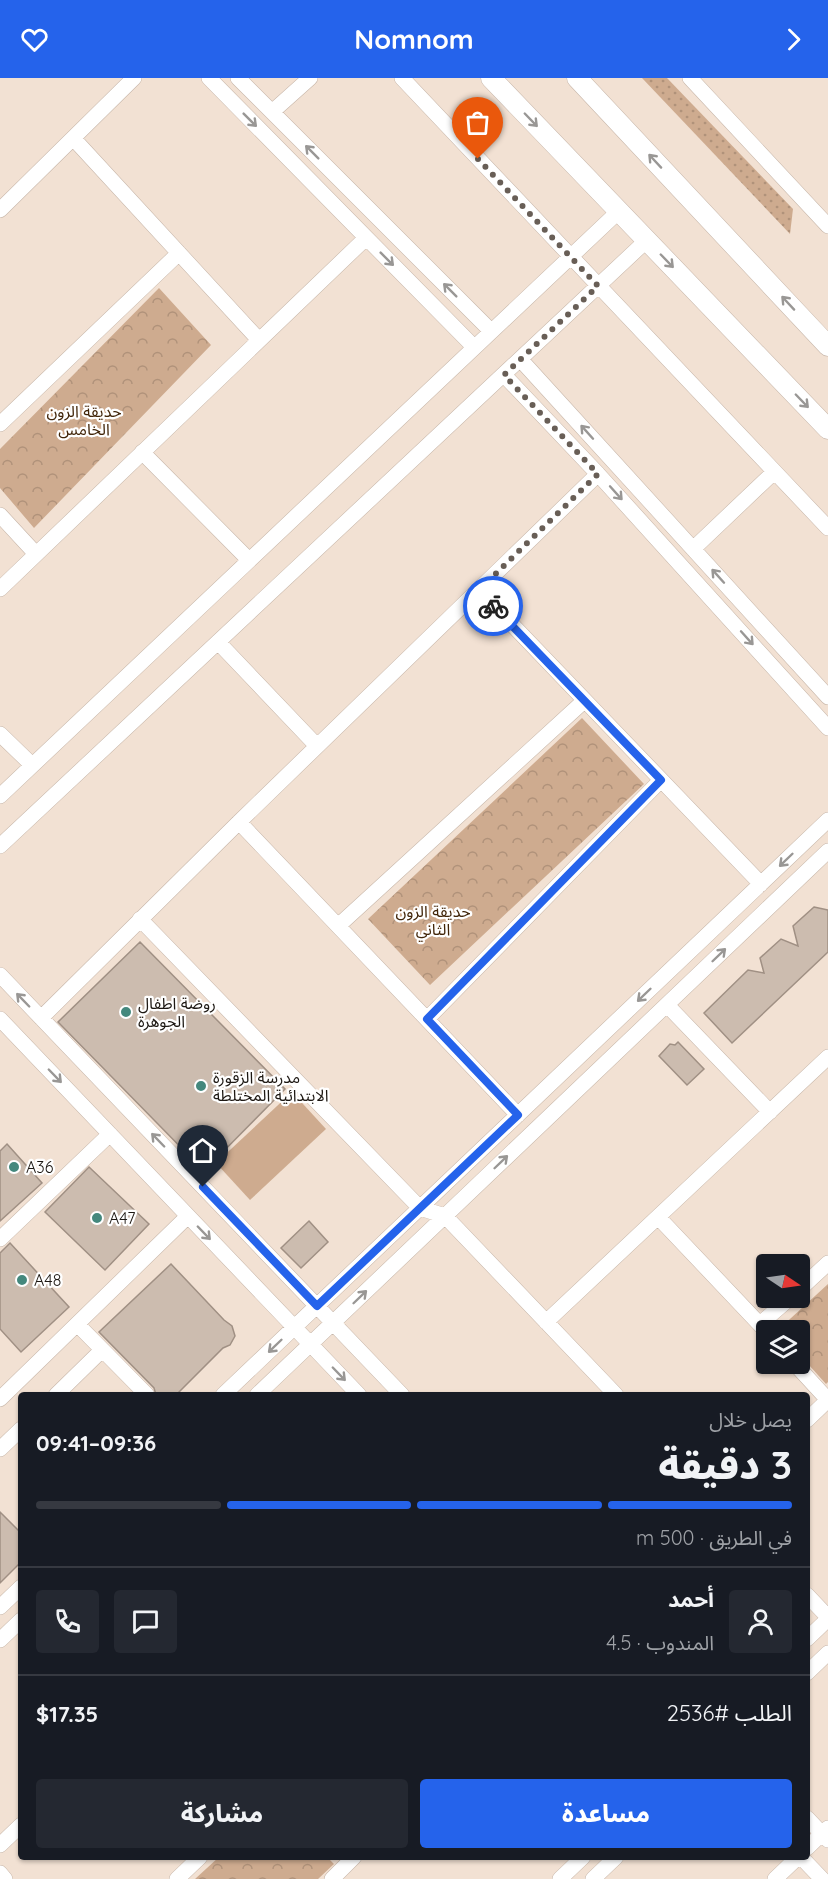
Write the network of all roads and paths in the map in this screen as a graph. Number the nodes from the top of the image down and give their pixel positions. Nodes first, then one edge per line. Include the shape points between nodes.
1 (134, 78) edge
2 (209, 78) edge
3 (238, 78) edge
4 (310, 78) edge
5 (402, 78) edge
6 (491, 78) edge
7 (577, 78) edge
8 (690, 78) edge
9 (272, 112) junction
10 (73, 138) junction
11 (0, 210) edge
12 (619, 211) junction
13 (828, 226) edge
14 (366, 238) junction
15 (647, 240) junction
16 (179, 253) junction
17 (571, 256) junction
18 (598, 286) junction
19 (491, 331) junction
20 (259, 340) junction
21 (828, 346) edge
22 (474, 347) junction
23 (520, 359) junction
24 (504, 375) junction
25 (0, 424) edge
26 (828, 429) edge
27 (142, 452) junction
28 (774, 472) junction
29 (598, 474) junction
30 (0, 515) edge
31 (828, 528) edge
32 (693, 549) junction
33 (36, 554) junction
34 (249, 560) junction
35 (0, 589) edge
36 (479, 590) junction
37 (218, 642) junction
38 (828, 697) edge
39 (584, 701) junction
40 (828, 728) edge
41 (0, 734) edge
42 (318, 746) junction
43 (32, 765) junction
44 (661, 780) junction
45 (0, 795) edge
46 (828, 820) edge
47 (239, 822) junction
48 (0, 846) edge
49 (828, 851) edge
50 (761, 884) junction
51 (140, 919) junction
52 (338, 926) junction
53 (0, 975) edge
54 (667, 1005) junction
55 (41, 1018) junction
56 (427, 1019) junction
57 (2, 1026) edge
58 (828, 1057) edge
59 (770, 1112) junction
60 (518, 1115) junction
61 (110, 1134) junction
62 (420, 1208) junction
63 (188, 1216) junction
64 (445, 1216) junction
65 (658, 1217) junction
66 (0, 1239) edge
67 (828, 1263) edge
68 (810, 1279) edge
69 (317, 1306) junction
70 (781, 1308) edge
71 (770, 1320) edge
72 (756, 1321) edge
73 (546, 1322) junction
74 (333, 1323) junction
75 (77, 1324) junction
76 (294, 1327) junction
77 (311, 1344) junction
78 (102, 1350) junction
79 (804, 1374) edge
80 (59, 1392) edge
81 (144, 1392) edge
82 (226, 1392) edge
83 (260, 1392) edge
84 (356, 1392) edge
85 (399, 1392) edge
86 (613, 1392) edge
87 (0, 1399) edge
88 (828, 1400) edge
89 (810, 1417) edge
90 (18, 1432) edge
91 (0, 1449) edge
92 (18, 1590) edge
93 (810, 1598) edge
94 (0, 1607) edge
95 (828, 1618) edge
96 (18, 1625) edge
97 (810, 1636) edge
98 (0, 1640) edge
99 (828, 1653) edge
100 (810, 1670) edge
101 (810, 1821) edge
102 (18, 1828) edge
103 (826, 1834) edge
104 (0, 1845) edge
105 (810, 1846) edge
106 (197, 1860) edge
107 (351, 1860) edge
108 (578, 1860) edge
109 (613, 1860) edge
110 (797, 1860) edge
111 (803, 1860) edge
112 (0, 1874) edge
113 (5, 1879) edge
114 (177, 1879) edge
115 (332, 1879) edge
116 (560, 1879) edge
117 (594, 1879) edge
118 (775, 1879) edge
119 (822, 1879) edge

1 - 10 street
2 -> 14 street
3 - 9 street
4 - 9 street
5 - 17 street
6 -> 12 main road
21 -> 7 main road
8 - 13 street
19 -> 9 street
10 - 11 street
10 - 16 street
12 - 15 main road
12 - 17 street
14 - 20 street
14 -> 22 street
15 - 18 street
15 -> 26 main road
16 - 20 street
16 - 25 street
17 - 18 street
17 - 19 street
18 - 23 street
18 - 28 street
19 - 22 street
20 - 27 street
22 - 34 street
23 - 24 street
32 -> 23 street
24 - 29 street
24 - 37 street
27 - 33 street
27 - 34 street
28 - 31 street
28 - 32 street
29 - 36 street
29 -> 40 street
30 - 33 street
38 -> 32 street
33 - 35 street
34 - 43 street
36 - 39 street
36 - 42 street
37 - 42 street
37 - 48 street
39 - 44 street
39 - 52 street
41 - 43 street
42 - 47 street
43 - 45 street
44 - 50 street
44 - 56 street
46 -> 50 street
47 - 51 street
47 - 52 street
54 -> 49 street
50 -> 60 street
51 - 55 street
51 - 62 street
52 - 56 street
55 -> 53 street
54 - 59 street
64 -> 54 street
69 -> 55 street
56 - 60 street
57 -> 61 street
58 - 59 street
59 - 65 street
60 - 62 street
61 - 63 street
61 - 66 street
62 - 64 street
62 - 69 street
63 - 75 street
63 -> 76 street
64 - 73 street
74 -> 64 street
65 - 72 street
65 - 73 street
67 - 68 street
69 - 74 street
69 - 76 street
70 - 71 street
73 - 86 street
74 - 77 street
74 - 85 street
75 - 78 street
75 - 87 street
76 - 77 street
76 -> 82 street
77 - 83 street
77 -> 84 street
78 - 80 street
78 - 81 street
79 - 88 street
88 - 89 street
90 - 91 street
92 - 94 street
93 - 95 street
95 - 97 street
96 - 98 street
99 - 100 street
101 - 103 street
102 - 104 street
103 - 105 street
106 - 114 street
107 - 115 street
108 - 116 street
109 - 117 street
110 - 118 street
111 - 119 street
112 - 113 street

